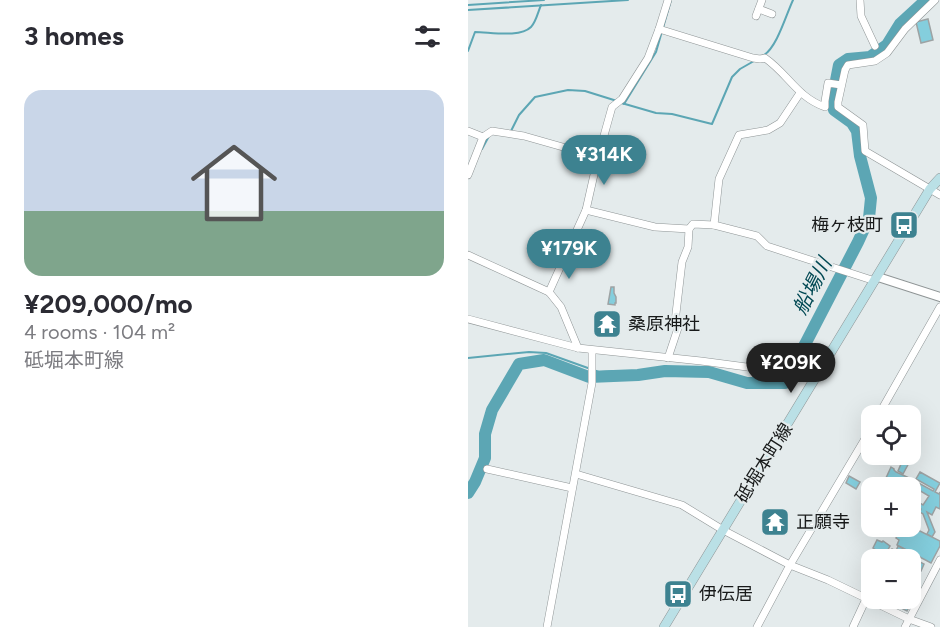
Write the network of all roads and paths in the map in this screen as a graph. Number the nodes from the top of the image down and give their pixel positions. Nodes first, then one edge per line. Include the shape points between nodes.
1 (668, 0) edge
2 (762, 0) edge
3 (860, 0) edge
4 (935, 0) edge
5 (772, 14) dead end
6 (659, 29) junction
7 (875, 46) dead end
8 (841, 85) junction
9 (800, 93) junction
10 (468, 131) edge
11 (483, 137) junction
12 (598, 157) junction
13 (468, 175) edge
14 (940, 178) edge
15 (930, 189) junction
16 (940, 195) edge
17 (586, 210) junction
18 (714, 225) junction
19 (689, 229) junction
20 (468, 255) edge
21 (876, 279) junction
22 (549, 292) junction
23 (940, 297) edge
24 (940, 307) edge
25 (468, 319) edge
26 (578, 348) junction
27 (592, 351) junction
28 (668, 358) junction
29 (816, 376) junction
30 (884, 405) edge
31 (861, 446) edge
32 (487, 469) dead end
33 (576, 474) junction
34 (572, 488) junction
35 (723, 530) junction
36 (940, 560) edge
37 (790, 565) junction
38 (861, 596) edge
39 (861, 609) edge
40 (888, 609) edge
41 (909, 619) junction
42 (547, 627) edge
43 (664, 627) edge
44 (757, 627) edge
45 (853, 627) edge
46 (904, 627) edge
47 (931, 627) edge

1 - 6 street
2 - 5 street via 758,12
3 - 7 street via 861,16
4 - 8 street via 887,53 875,61 849,65
6 - 9 street via 753,58 765,58
6 - 12 street via 648,58 622,99 612,107
8 - 9 street via 828,83 825,107
8 - 15 street via 838,107 863,125 865,151
9 - 18 street via 780,123 768,130 739,135 719,179
10 - 11 street
11 - 12 street via 492,131 524,136
11 - 13 street
12 - 17 street
14 - 15 main road, 砥堀本町線
15 - 16 street
15 - 21 main road, 砥堀本町線
17 - 19 street via 655,227
17 - 22 street
18 - 19 street via 693,224
18 - 21 street via 757,236 767,246
19 - 28 street via 675,322 679,325
20 - 22 street
21 - 23 street
21 - 29 main road, 砥堀本町線
22 - 26 street via 561,307
24 - 30 street
25 - 26 street
26 - 27 street
27 - 28 street
27 - 33 street via 592,383
28 - 29 street
29 - 35 main road, 砥堀本町線
31 - 37 street
32 - 34 street
33 - 34 street
33 - 35 street via 682,505
34 - 42 street
35 - 37 street
35 - 43 main road, 砥堀本町線
36 - 41 street
37 - 38 street
37 - 44 street
39 - 45 street
40 - 41 street
41 - 46 street
41 - 47 street

